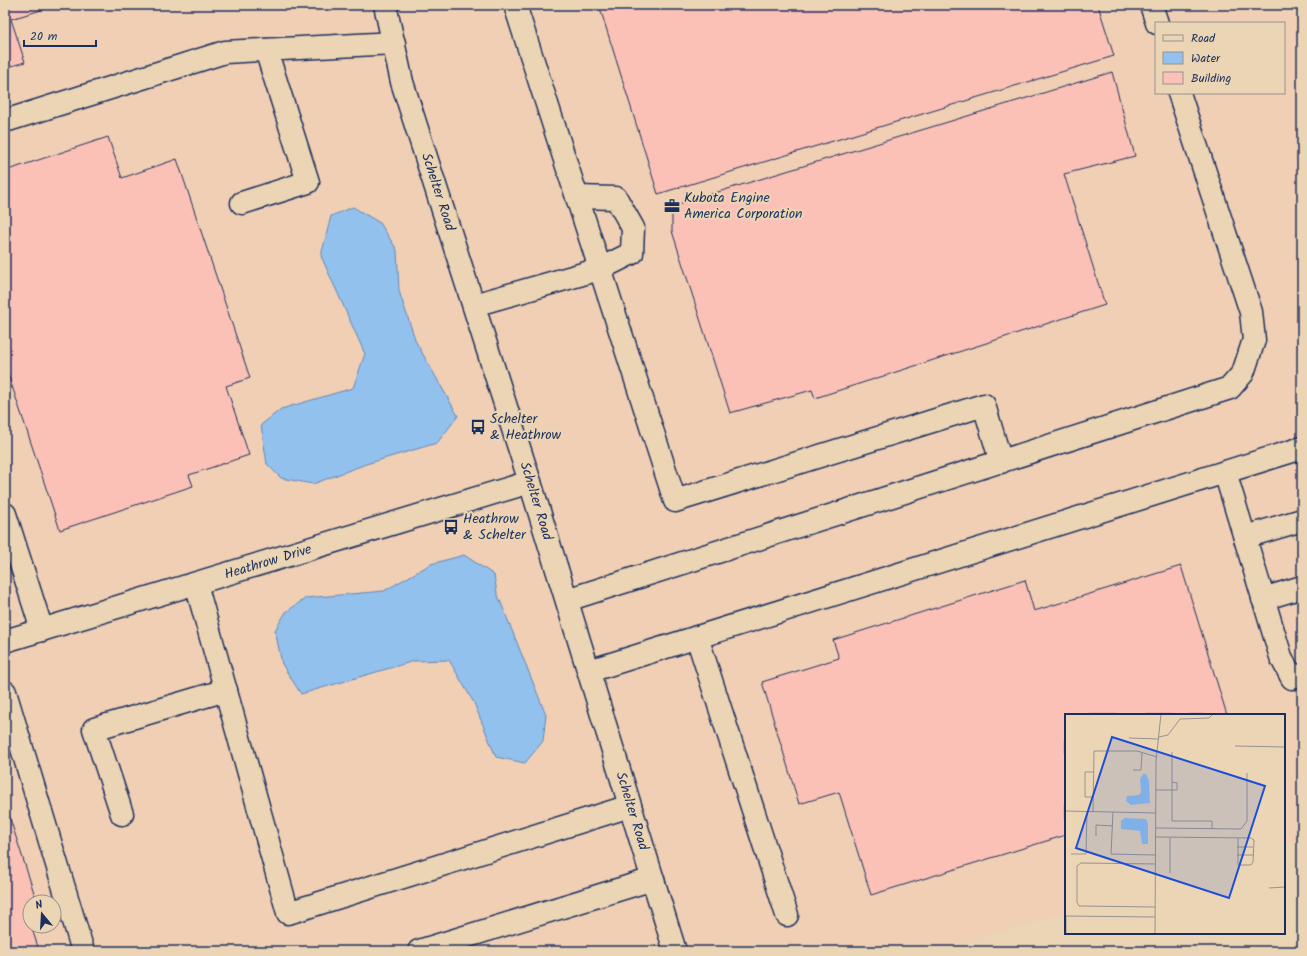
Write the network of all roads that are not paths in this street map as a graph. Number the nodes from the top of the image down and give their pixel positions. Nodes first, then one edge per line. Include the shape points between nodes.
1 (386, 5) edge
2 (515, 5) edge
3 (1151, 5) edge
4 (1157, 22) edge
5 (394, 43) junction
6 (266, 50) junction
7 (1180, 94) edge
8 (5, 121) edge
9 (577, 197) junction
10 (242, 203) dead end
11 (600, 269) junction
12 (474, 305) junction
13 (1302, 448) edge
14 (1001, 462) junction
15 (1225, 472) junction
16 (530, 482) junction
17 (5, 514) edge
18 (1302, 520) edge
19 (1245, 537) junction
20 (196, 584) junction
21 (1302, 587) edge
22 (1263, 598) junction
23 (567, 600) junction
24 (42, 630) junction
25 (697, 637) junction
26 (5, 641) edge
27 (589, 671) junction
28 (1302, 675) edge
29 (226, 690) junction
30 (5, 692) edge
31 (630, 806) junction
32 (122, 814) dead end
33 (653, 879) junction
34 (787, 914) dead end
35 (83, 951) edge
36 (419, 951) edge
37 (675, 951) edge

1 - 5 street, Schelter Road
2 - 9 street
3 - 4 street
5 - 6 street
5 - 12 street, Schelter Road via 402,82
6 - 8 street via 225,52
6 - 10 street via 308,182
7 - 14 street via 1251,312 1254,340 1243,373 1230,388
9 - 11 street
9 - 11 street via 616,198 633,228 632,253
11 - 12 street
11 - 14 street via 675,501 984,405
12 - 16 street, Schelter Road
13 - 15 street
14 - 23 street
15 - 19 street
15 - 25 street
16 - 20 street, Heathrow Drive
16 - 23 street, Schelter Road
17 - 24 street
18 - 19 street
19 - 22 street
20 - 24 street, Heathrow Drive
20 - 29 street
21 - 22 street
22 - 28 street via 1281,657 1292,678
23 - 27 street, Schelter Road
24 - 26 street, Heathrow Drive
25 - 27 street
25 - 34 street
27 - 31 street, Schelter Road
29 - 31 street via 288,913
29 - 32 street via 94,729
30 - 35 street
31 - 33 street, Schelter Road
33 - 36 street
33 - 37 street, Schelter Road

